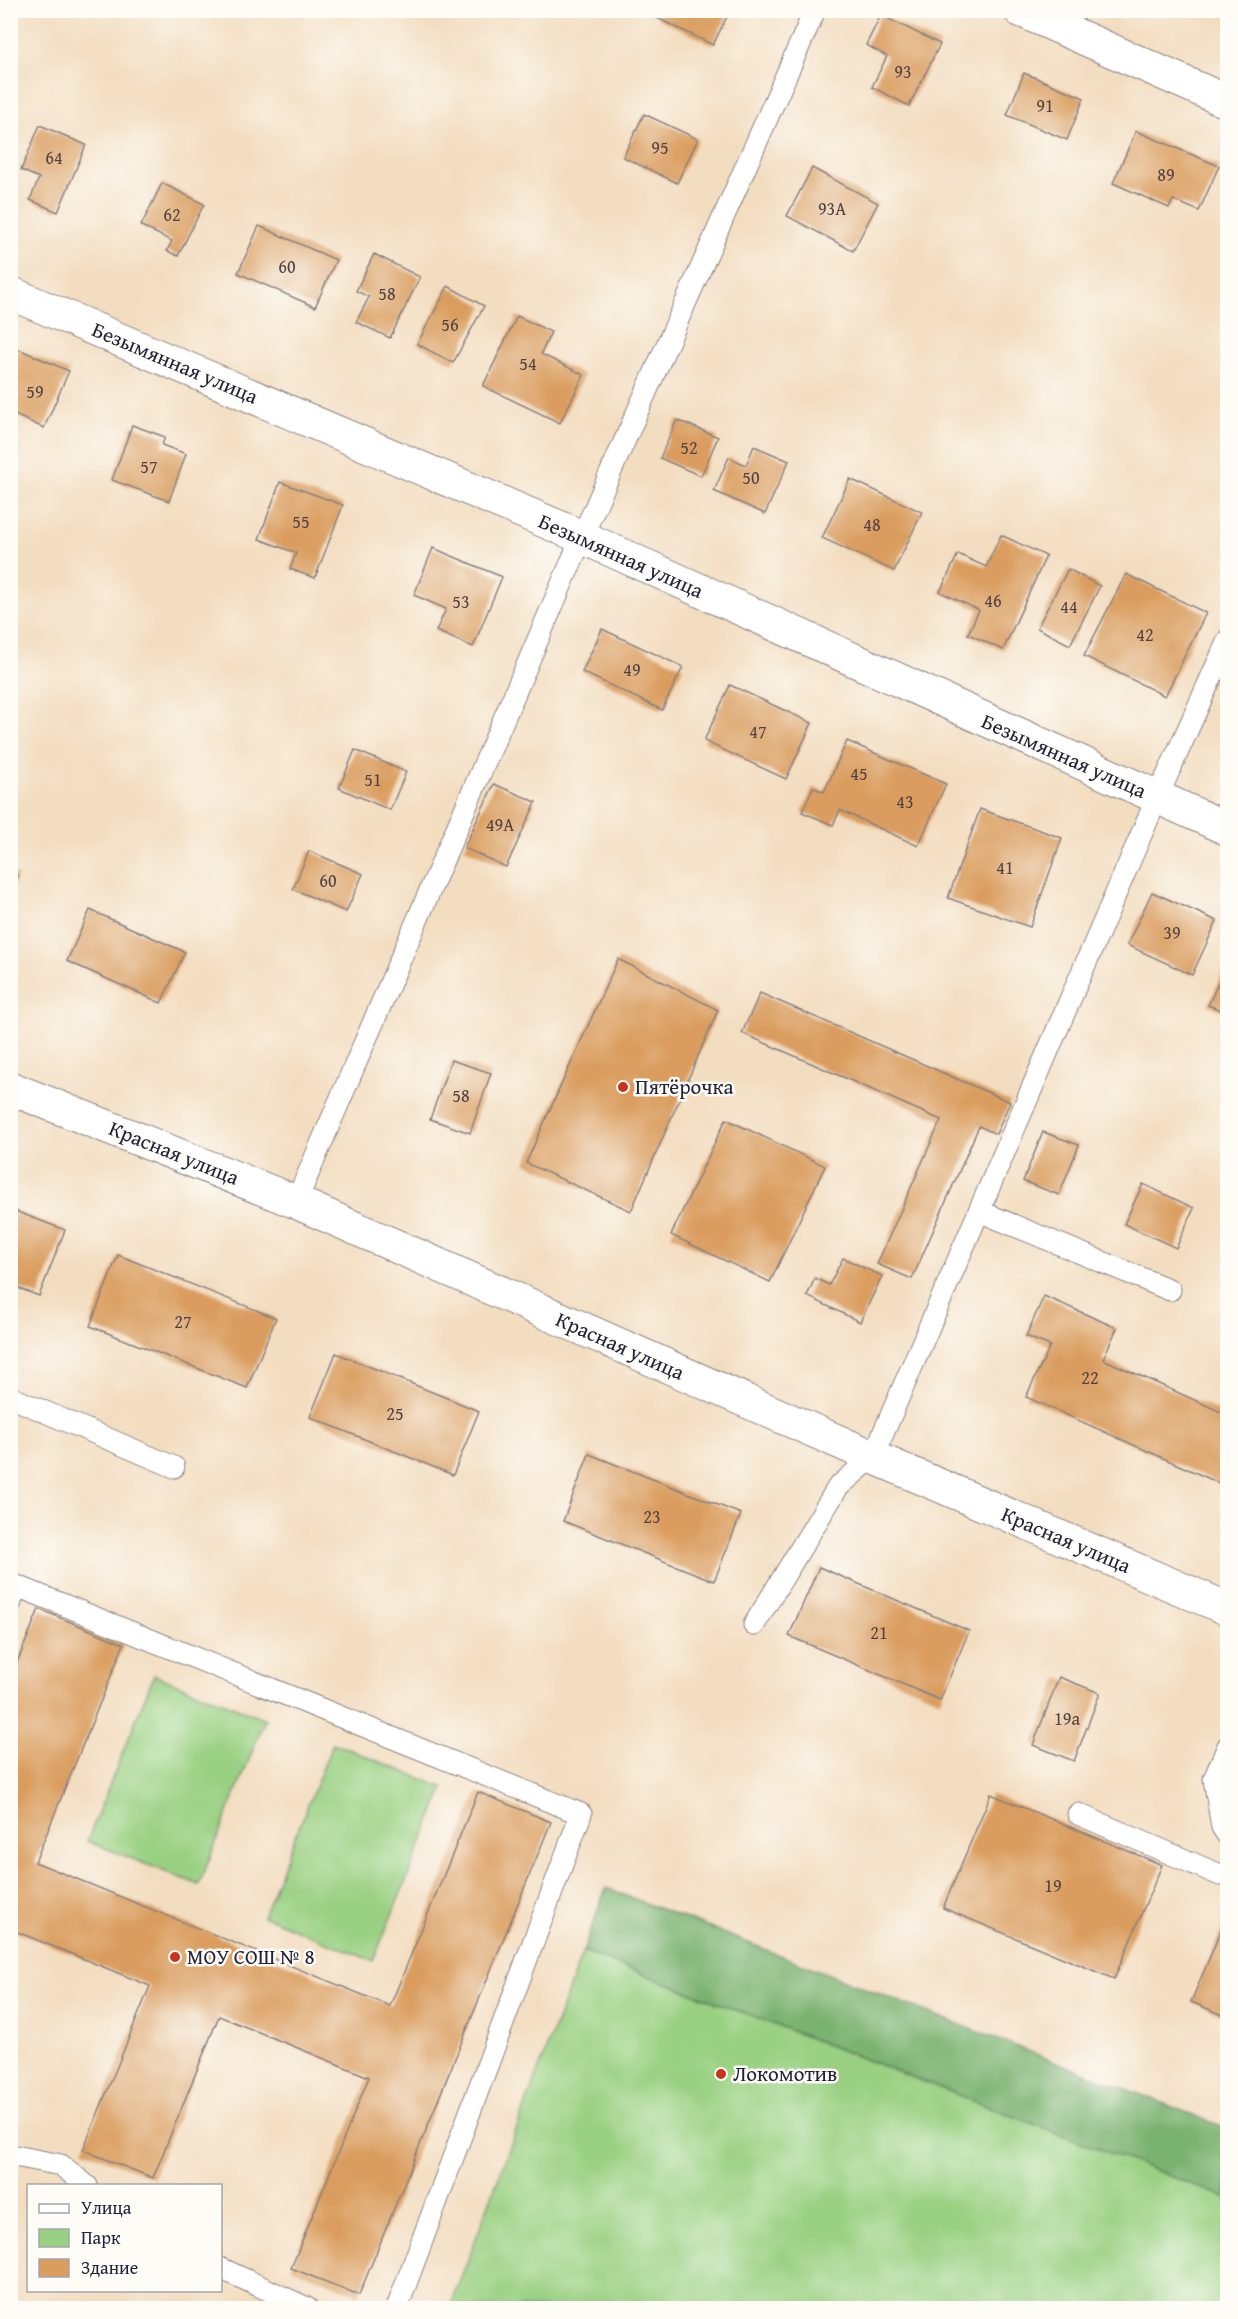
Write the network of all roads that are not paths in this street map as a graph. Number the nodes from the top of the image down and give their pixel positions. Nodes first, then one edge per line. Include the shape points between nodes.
1 (815, 10) edge
2 (1020, 10) edge
3 (1227, 102) edge
4 (10, 293) edge
5 (582, 537) junction
6 (1227, 640) edge
7 (1157, 798) junction
8 (1227, 828) edge
9 (10, 1088) edge
10 (296, 1202) junction
11 (979, 1211) junction
12 (1170, 1290) dead end
13 (10, 1396) edge
14 (873, 1458) junction
15 (174, 1467) dead end
16 (13, 1590) edge
17 (1227, 1609) edge
18 (754, 1625) dead end
19 (1227, 1746) edge
20 (1078, 1814) dead end
21 (1227, 1836) edge
22 (1227, 1872) edge
23 (10, 2155) edge
24 (85, 2184) edge
25 (222, 2269) edge
26 (308, 2308) edge
27 (397, 2308) edge

1 - 5 lane
2 - 3 street
4 - 5 street, Безымянная улица
5 - 7 street, Безымянная улица
5 - 10 lane
6 - 7 lane
7 - 8 street, Безымянная улица
7 - 11 lane
9 - 10 street, Красная улица
10 - 14 street, Красная улица
11 - 12 lane
11 - 14 lane
13 - 15 lane
14 - 17 street, Красная улица
14 - 18 lane via 838,1487
16 - 27 lane via 580,1814
19 - 21 lane via 1214,1779
20 - 22 lane via 1220,1875
23 - 24 lane via 61,2165
25 - 26 lane

